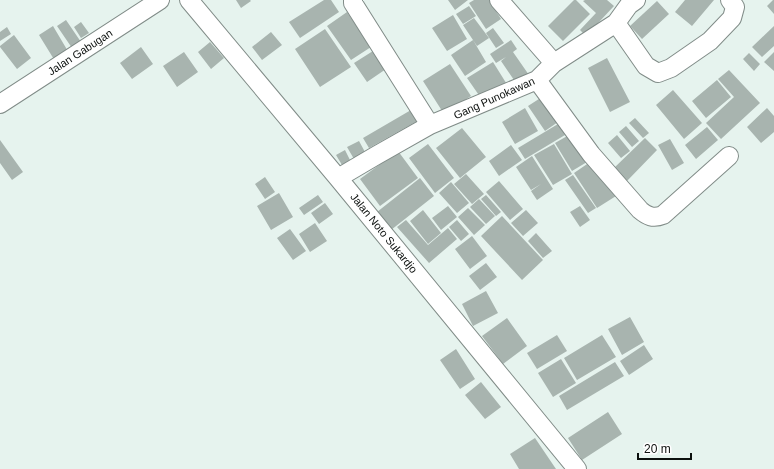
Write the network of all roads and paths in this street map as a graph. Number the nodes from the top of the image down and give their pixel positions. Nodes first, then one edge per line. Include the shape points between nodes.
1 (160, 0) edge
2 (188, 0) edge
3 (353, 0) edge
4 (499, 0) edge
5 (730, 0) edge
6 (630, 2) edge
7 (616, 23) junction
8 (554, 63) junction
9 (537, 80) junction
10 (0, 104) edge
11 (430, 125) junction
12 (729, 156) dead end
13 (338, 178) junction
14 (577, 469) edge

1 - 10 street, Jalan Gabugan
2 - 13 street, Jalan Noto Sukardjo
3 - 11 street
4 - 8 street
5 - 7 street via 734,6 732,18 710,41 671,68 658,73 646,66
6 - 7 street, Gang Punokawan
7 - 8 street, Gang Punokawan
8 - 9 street, Gang Punokawan
9 - 11 street, Gang Punokawan
9 - 12 street via 591,154 645,215 655,218 663,216
11 - 13 street, Gang Punokawan
13 - 14 street, Jalan Noto Sukardjo

